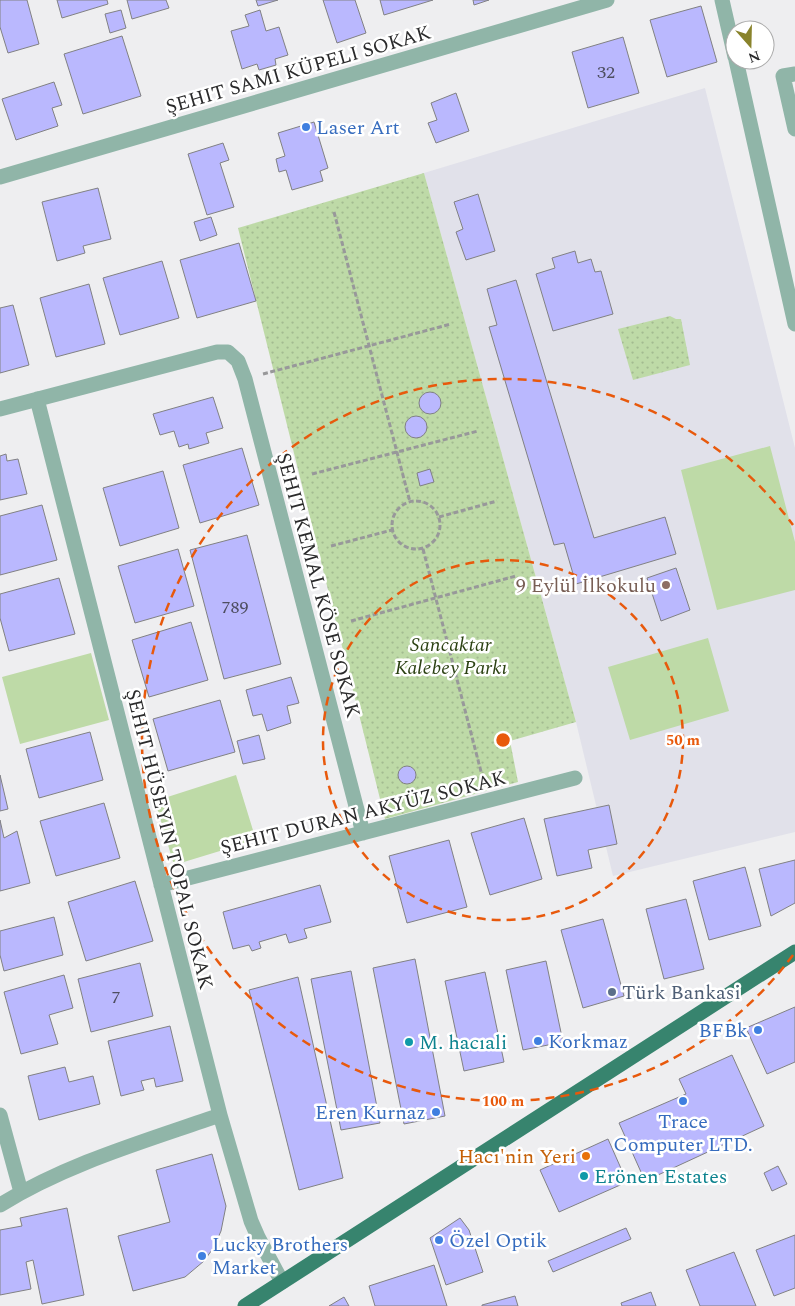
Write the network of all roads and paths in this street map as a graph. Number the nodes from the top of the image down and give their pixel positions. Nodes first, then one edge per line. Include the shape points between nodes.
1 (607, 0) edge
2 (722, 0) edge
3 (726, 20) edge
4 (737, 70) edge
5 (795, 74) edge
6 (795, 129) edge
7 (0, 177) edge
8 (334, 212) dead end
9 (450, 324) dead end
10 (795, 324) edge
11 (369, 345) junction
12 (245, 379) junction
13 (37, 399) junction
14 (0, 408) edge
15 (478, 431) dead end
16 (397, 452) junction
17 (312, 474) dead end
18 (497, 501) dead end
19 (410, 502) junction
20 (439, 517) junction
21 (392, 530) junction
22 (331, 546) dead end
23 (423, 549) junction
24 (516, 576) dead end
25 (436, 598) junction
26 (351, 620) dead end
27 (575, 778) dead end
28 (488, 800) junction
29 (363, 833) junction
30 (161, 884) junction
31 (795, 952) edge
32 (0, 1115) edge
33 (220, 1115) junction
34 (21, 1192) junction
35 (0, 1205) edge
36 (282, 1282) junction
37 (245, 1306) edge

1 - 7 street, ŞEHIT SAMI KÜPELI SOKAK
2 - 3 street
4 - 10 street
5 - 6 street via 783,76
8 - 11 path
9 - 11 path
11 - 12 path
11 - 16 path
12 - 13 street, ŞEHIT KEMAL KÖSE SOKAK via 238,361 228,352 217,352
12 - 29 street, ŞEHIT KEMAL KÖSE SOKAK
13 - 14 street
13 - 30 street, ŞEHIT HÜSEYIN TOPAL SOKAK
15 - 16 path
16 - 17 path
16 - 19 path
18 - 20 path
19 - 20 path via 430,506
19 - 21 path via 393,516
20 - 23 path via 439,533
21 - 22 path
21 - 23 path via 403,546
23 - 25 path
24 - 25 path
25 - 26 path
25 - 28 path
27 - 28 street, ŞEHIT DURAN AKYÜZ SOKAK
28 - 29 street, ŞEHIT DURAN AKYÜZ SOKAK
29 - 30 street, ŞEHIT DURAN AKYÜZ SOKAK
30 - 33 street, ŞEHIT HÜSEYIN TOPAL SOKAK
31 - 36 main road
32 - 34 street
33 - 34 street via 90,1161
33 - 36 street, ŞEHIT HÜSEYIN TOPAL SOKAK via 251,1221
34 - 35 street
36 - 37 main road

